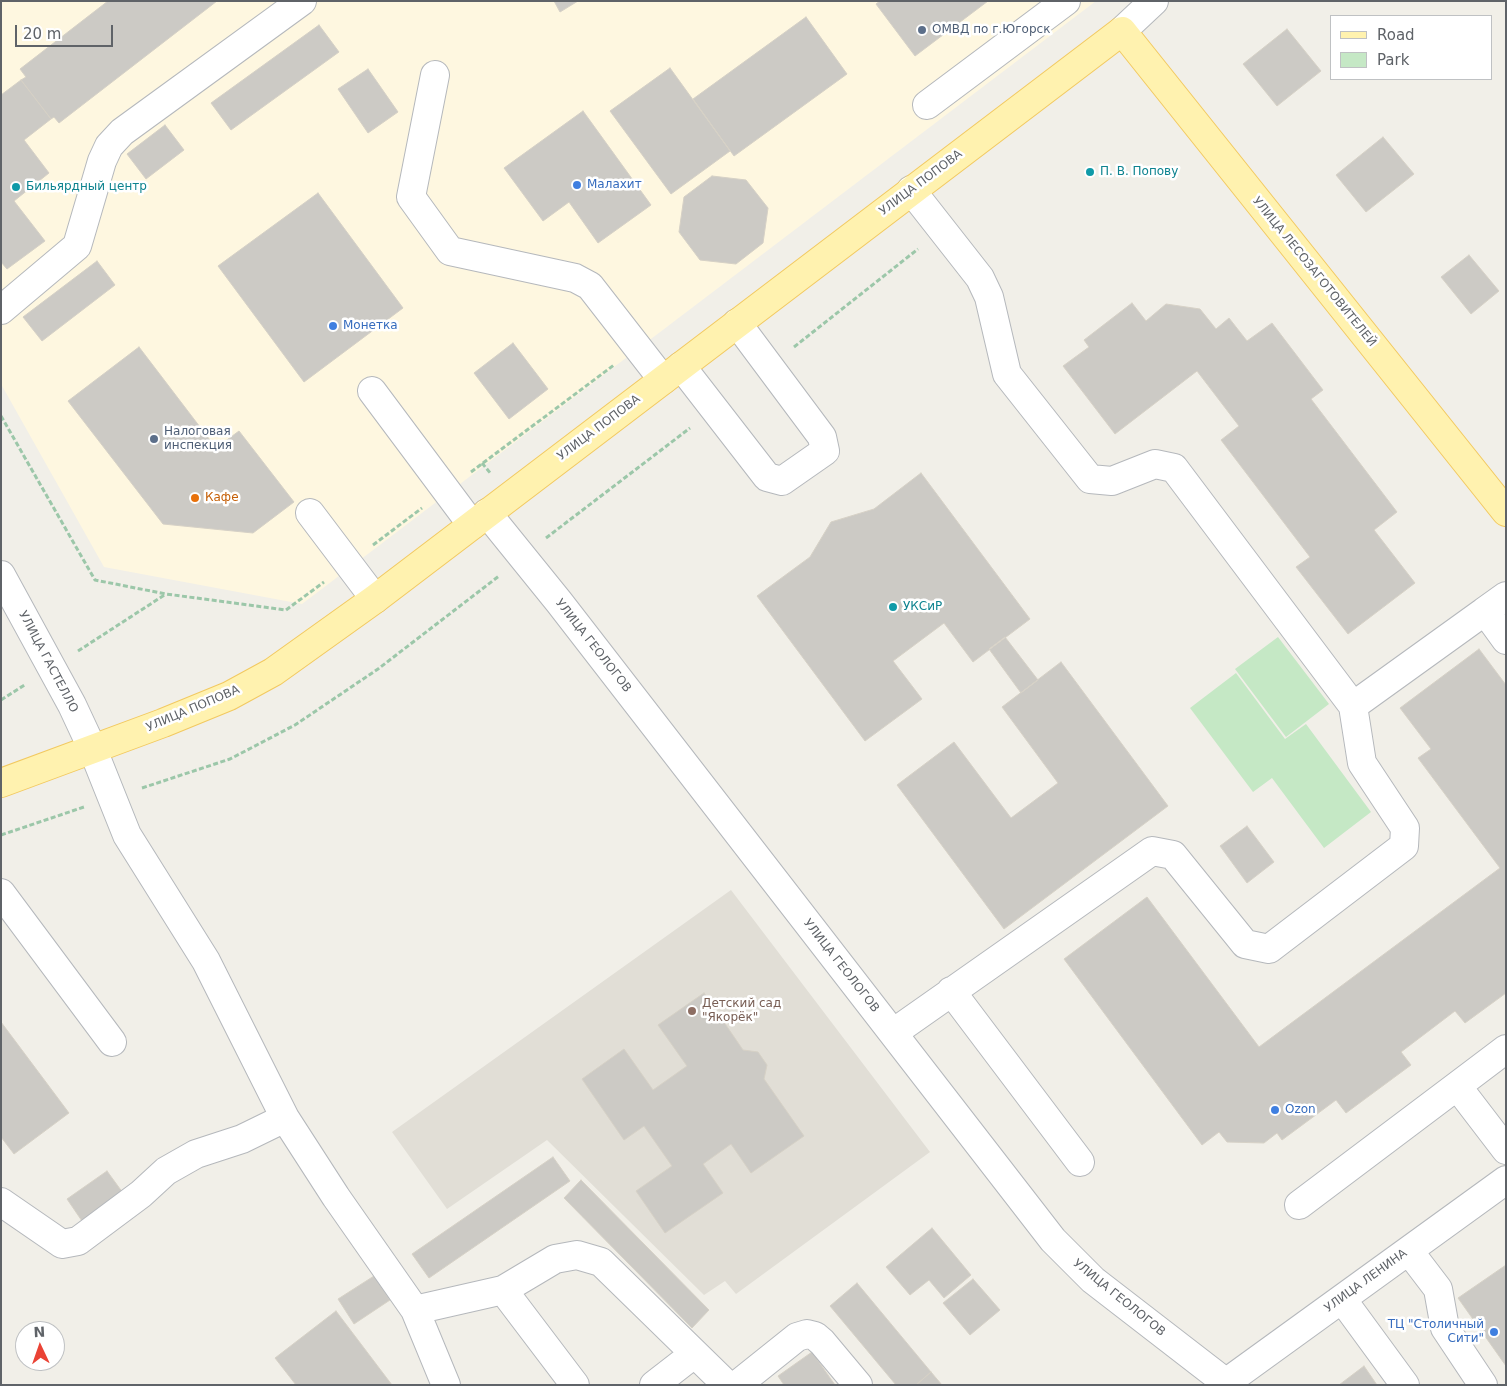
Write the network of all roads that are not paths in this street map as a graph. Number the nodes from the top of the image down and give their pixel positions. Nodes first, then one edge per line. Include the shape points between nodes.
1 (302, 1) edge
2 (1066, 1) edge
3 (1147, 4) edge
4 (1122, 31) junction
5 (435, 75) dead end
6 (927, 104) dead end
7 (911, 190) junction
8 (1, 310) edge
9 (736, 324) junction
10 (672, 373) junction
11 (372, 391) dead end
12 (1506, 512) edge
13 (310, 514) dead end
14 (479, 519) junction
15 (1, 575) edge
16 (374, 599) junction
17 (1495, 604) edge
18 (1506, 640) edge
19 (1353, 706) junction
20 (93, 750) junction
21 (1, 783) edge
22 (1, 893) edge
23 (951, 991) junction
24 (893, 1033) junction
25 (112, 1042) dead end
26 (1506, 1050) edge
27 (1457, 1086) junction
28 (285, 1118) junction
29 (1506, 1150) edge
30 (1080, 1162) dead end
31 (1506, 1180) edge
32 (1, 1202) edge
33 (1299, 1205) dead end
34 (1408, 1251) junction
35 (503, 1290) junction
36 (1342, 1299) junction
37 (416, 1310) junction
38 (694, 1354) junction
39 (1228, 1384) edge
40 (446, 1385) edge
41 (575, 1385) edge
42 (654, 1385) edge
43 (727, 1385) edge
44 (737, 1385) edge
45 (858, 1385) edge
46 (1404, 1385) edge
47 (1483, 1385) edge

1 - 8 street via 122,132 109,146 102,161 77,246
2 - 6 street
3 - 4 street, УЛИЦА ПОПОВА
4 - 7 main road, УЛИЦА ПОПОВА
4 - 12 main road, УЛИЦА ЛЕСОЗАГОТОВИТЕЛЕЙ
5 - 10 street via 411,197 450,251 575,278 590,286
7 - 9 main road, УЛИЦА ПОПОВА
7 - 19 street via 980,278 990,297 1007,374 1090,479 1112,481 1155,464 1174,468
9 - 10 main road, УЛИЦА ПОПОВА
9 - 10 street via 822,436 825,451 782,481 767,477
10 - 14 main road, УЛИЦА ПОПОВА
11 - 14 street, УЛИЦА ГЕОЛОГОВ
13 - 16 street
14 - 16 main road, УЛИЦА ПОПОВА
14 - 24 street, УЛИЦА ГЕОЛОГОВ via 559,602
15 - 20 street, УЛИЦА ГАСТЕЛЛО
16 - 20 main road, УЛИЦА ПОПОВА via 273,672 229,696
17 - 18 street
17 - 19 street
19 - 23 street via 1362,763 1405,828 1404,846 1269,948 1245,944 1173,855 1152,851
20 - 21 main road, УЛИЦА ПОПОВА
20 - 28 street, УЛИЦА ГАСТЕЛЛО via 127,835 206,961
22 - 25 street
23 - 24 street
23 - 30 street
24 - 39 street, УЛИЦА ГЕОЛОГОВ via 1073,1262
26 - 27 street
27 - 29 street
27 - 33 street
28 - 32 street via 242,1140 196,1154 166,1171 78,1241 62,1244
28 - 37 street, УЛИЦА ГАСТЕЛЛО
31 - 34 street, УЛИЦА ЛЕНИНА
34 - 36 street, УЛИЦА ЛЕНИНА
34 - 47 street via 1438,1289 1445,1328
35 - 37 street
35 - 38 street via 555,1259 577,1255 601,1262
35 - 41 street
36 - 39 street, УЛИЦА ЛЕНИНА
36 - 46 street
37 - 40 street, УЛИЦА ГАСТЕЛЛО
38 - 42 street
38 - 43 street
44 - 45 street via 797,1337 807,1334 822,1342

